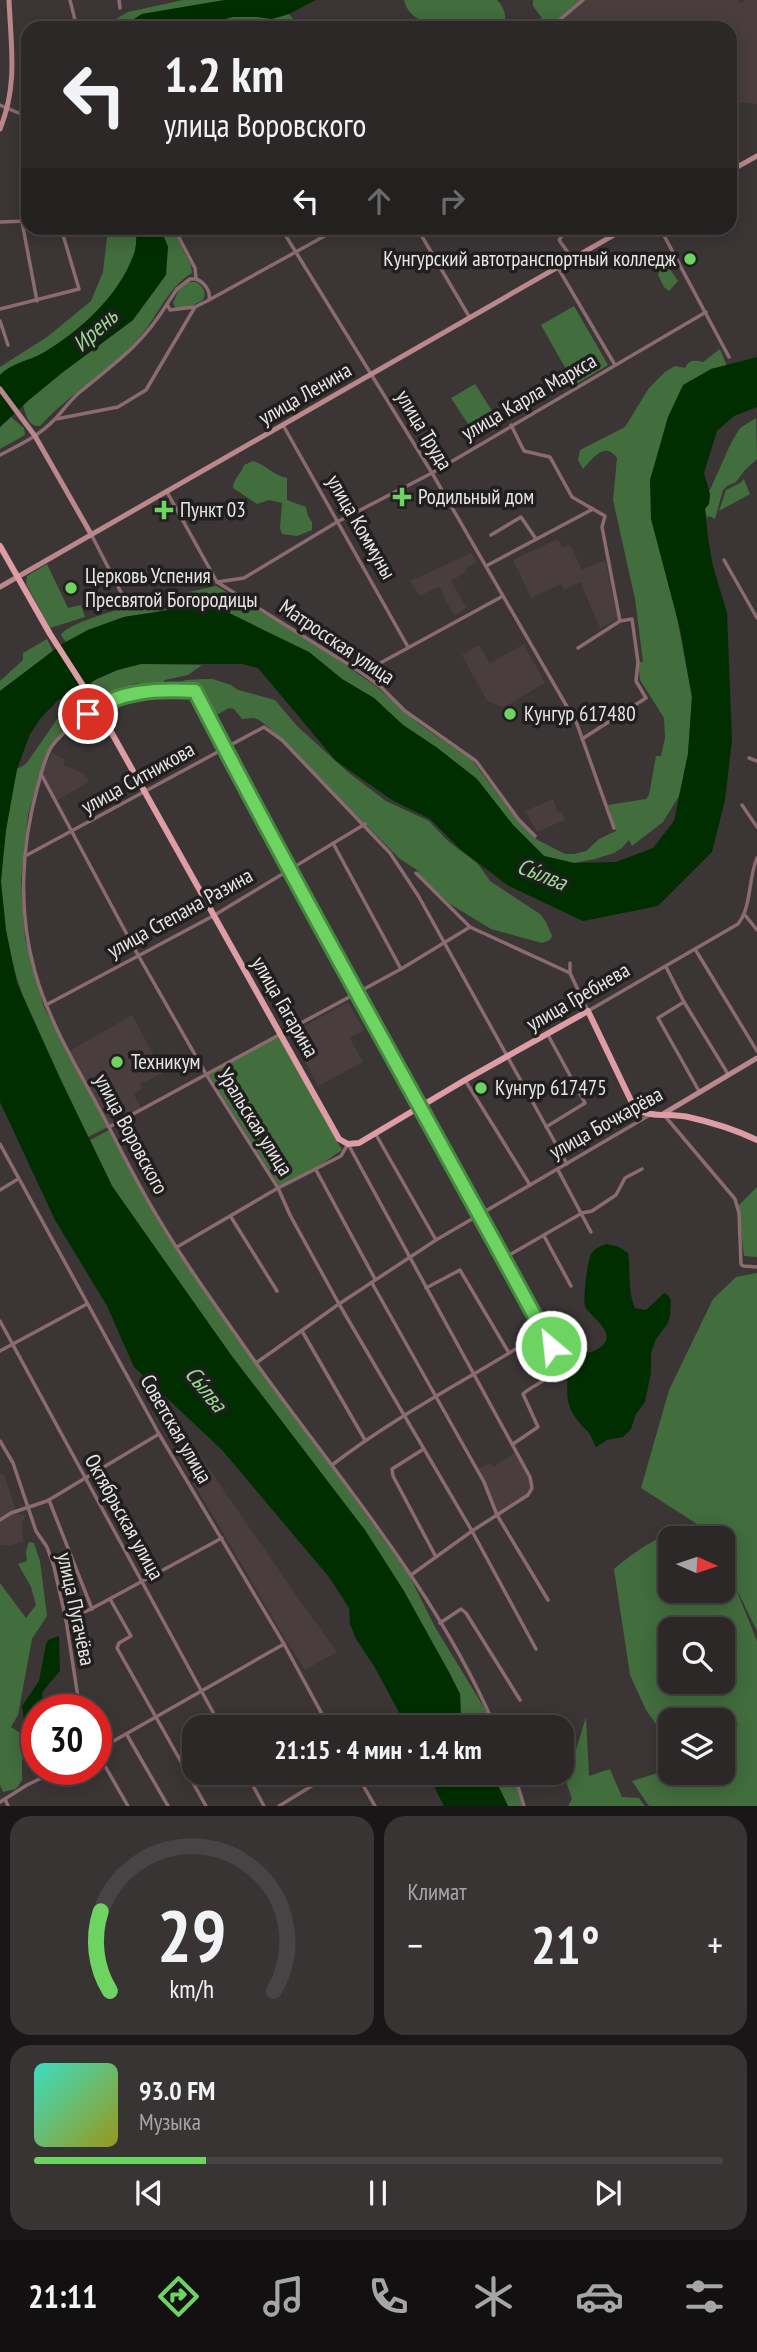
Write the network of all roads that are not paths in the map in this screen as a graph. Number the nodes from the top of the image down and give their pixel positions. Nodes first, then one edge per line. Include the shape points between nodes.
1 (9, 0) edge
2 (70, 0) edge
3 (119, 0) edge
4 (583, 0) edge
5 (120, 8) dead end
6 (75, 21) edge
7 (558, 21) edge
8 (0, 105) edge
9 (7, 109) junction
10 (21, 114) edge
11 (0, 129) edge
12 (757, 156) edge
13 (737, 167) edge
14 (0, 222) edge
15 (21, 222) edge
16 (24, 235) edge
17 (63, 235) edge
18 (178, 235) edge
19 (286, 235) edge
20 (327, 235) edge
21 (421, 235) edge
22 (561, 235) edge
23 (615, 235) edge
24 (664, 235) edge
25 (297, 252) junction
26 (574, 260) junction
27 (558, 268) junction
28 (196, 279) junction
29 (209, 292) junction
30 (219, 295) junction
31 (209, 300) junction
32 (37, 301) junction
33 (167, 304) junction
34 (195, 307) junction
35 (0, 309) edge
36 (173, 311) junction
37 (706, 312) junction
38 (160, 315) junction
39 (470, 317) junction
40 (0, 321) edge
41 (8, 345) dead end
42 (729, 357) dead end
43 (615, 365) junction
44 (371, 373) junction
45 (0, 389) edge
46 (54, 420) junction
47 (283, 425) junction
48 (511, 425) junction
49 (35, 436) junction
50 (0, 456) edge
51 (432, 472) junction
52 (167, 492) junction
53 (593, 509) junction
54 (337, 522) junction
55 (91, 534) junction
56 (491, 535) dead end
57 (536, 539) junction
58 (0, 546) edge
59 (724, 560) dead end
60 (486, 566) junction
61 (19, 577) junction
62 (217, 582) junction
63 (0, 587) edge
64 (503, 596) junction
65 (127, 604) dead end
66 (757, 605) edge
67 (752, 608) junction
68 (757, 618) edge
69 (620, 621) junction
70 (408, 647) junction
71 (578, 648) dead end
72 (362, 673) junction
73 (97, 707) junction
74 (582, 738) junction
75 (225, 748) junction
76 (749, 758) dead end
77 (757, 761) edge
78 (41, 774) junction
79 (145, 793) junction
80 (742, 805) dead end
81 (365, 824) junction
82 (757, 827) edge
83 (614, 828) dead end
84 (71, 832) junction
85 (535, 836) dead end
86 (332, 843) junction
87 (26, 855) junction
88 (757, 858) edge
89 (288, 870) junction
90 (416, 873) dead end
91 (745, 915) junction
92 (213, 916) junction
93 (470, 927) junction
94 (757, 930) edge
95 (442, 944) junction
96 (695, 949) junction
97 (138, 955) junction
98 (570, 963) dead end
99 (666, 967) junction
100 (401, 969) junction
101 (570, 973) junction
102 (356, 992) junction
103 (684, 1002) junction
104 (46, 1005) junction
105 (588, 1012) junction
106 (281, 1032) junction
107 (548, 1035) junction
108 (757, 1051) edge
109 (507, 1057) junction
110 (757, 1058) edge
111 (206, 1074) junction
112 (728, 1074) junction
113 (465, 1080) junction
114 (699, 1091) junction
115 (420, 1107) junction
116 (663, 1114) junction
117 (648, 1116) junction
118 (109, 1127) junction
119 (546, 1127) junction
120 (375, 1133) junction
121 (757, 1140) edge
122 (0, 1144) edge
123 (348, 1144) junction
124 (567, 1164) junction
125 (642, 1169) dead end
126 (316, 1170) junction
127 (558, 1170) junction
128 (18, 1179) junction
129 (531, 1186) junction
130 (278, 1188) junction
131 (0, 1190) edge
132 (582, 1213) junction
133 (480, 1216) junction
134 (232, 1217) junction
135 (591, 1231) dead end
136 (544, 1236) junction
137 (436, 1240) junction
138 (177, 1247) junction
139 (504, 1258) junction
140 (410, 1259) junction
141 (757, 1268) edge
142 (373, 1282) junction
143 (571, 1286) dead end
144 (426, 1288) junction
145 (277, 1291) dead end
146 (87, 1304) junction
147 (339, 1304) junction
148 (0, 1321) edge
149 (302, 1331) junction
150 (543, 1332) junction
151 (12, 1344) junction
152 (0, 1351) edge
153 (509, 1353) junction
154 (256, 1363) junction
155 (475, 1374) junction
156 (436, 1395) junction
157 (403, 1417) junction
158 (159, 1434) junction
159 (365, 1440) junction
160 (0, 1441) edge
161 (513, 1444) junction
162 (423, 1449) junction
163 (332, 1465) junction
164 (85, 1480) junction
165 (49, 1500) junction
166 (29, 1509) junction
167 (497, 1515) junction
168 (0, 1520) edge
169 (472, 1531) junction
170 (222, 1538) junction
171 (436, 1556) junction
172 (411, 1575) junction
173 (142, 1580) junction
174 (110, 1599) junction
175 (548, 1600) dead end
176 (92, 1609) junction
177 (66, 1620) junction
178 (440, 1623) junction
179 (284, 1644) junction
180 (536, 1649) dead end
181 (202, 1692) junction
182 (78, 1694) edge
183 (520, 1700) dead end
184 (214, 1715) edge
185 (322, 1715) edge
186 (490, 1715) edge
187 (155, 1719) junction
188 (126, 1734) junction
189 (112, 1742) edge
190 (112, 1778) edge
191 (31, 1785) edge
192 (253, 1785) edge
193 (313, 1785) edge
194 (363, 1785) edge
195 (518, 1785) edge
196 (2, 1801) edge
197 (8, 1806) edge
198 (128, 1806) edge
199 (168, 1806) edge
200 (206, 1806) edge
201 (264, 1806) edge
202 (279, 1806) edge
203 (374, 1806) edge
204 (524, 1806) edge

1 - 9 street via 13,78
2 - 6 street
3 - 5 street
4 - 7 street
8 - 9 street
9 - 10 street
9 - 11 street
12 - 13 street
14 - 15 street
16 - 32 street
17 - 32 street via 79,289
18 - 28 street
19 - 25 street, улица Труда
20 - 25 street
21 - 39 street
22 - 26 street via 559,240
23 - 26 street, улица Ленина
24 - 37 street
25 - 30 street
25 - 44 street, улица Труда
26 - 27 street, улица Ленина
27 - 39 street, улица Ленина
27 - 43 street
28 - 29 street
28 - 33 street via 177,289
29 - 30 street
29 - 31 street
30 - 31 street
31 - 34 street
32 - 35 street
33 - 36 street
33 - 38 street
34 - 36 street
34 - 46 street via 146,390 118,407
36 - 38 street
37 - 42 street
37 - 43 street, улица Карла Маркса
38 - 46 street via 120,362 79,393
39 - 44 street, улица Ленина
40 - 41 street
43 - 48 street, улица Карла Маркса
44 - 47 street, улица Ленина
44 - 51 street, улица Труда
45 - 49 street
46 - 49 street
47 - 52 street, улица Ленина
47 - 54 street, улица Коммуны
48 - 51 street, улица Карла Маркса
48 - 53 street via 524,451 550,457 572,496
49 - 50 street
49 - 55 street
51 - 54 street, улица Карла Маркса
51 - 60 street, улица Труда
52 - 55 street, улица Ленина
52 - 62 street, Матросская улица
53 - 57 street
53 - 69 street via 605,516 602,527
54 - 62 street, улица Карла Маркса via 244,578
54 - 70 street, улица Коммуны
55 - 61 street, улица Ленина
55 - 65 street
56 - 57 street via 522,517
57 - 60 street
58 - 61 main road, улица Гагарина
59 - 67 street
60 - 64 street, улица Труда
61 - 63 street, улица Ленина
61 - 73 main road, улица Гагарина
62 - 72 street, Матросская улица
64 - 70 street
64 - 74 street, улица Труда
66 - 67 street
67 - 68 street
69 - 71 street
69 - 74 street via 632,619 636,681 646,698
70 - 72 street
72 - 85 street, Матросская улица via 405,711 476,761
73 - 75 street, улица Воровского via 139,693 195,691
73 - 78 street, улица Воровского via 61,734
73 - 79 main road, улица Гагарина
74 - 83 street
75 - 79 street, улица Ситникова
75 - 81 street, улица Ситникова via 264,727
75 - 89 street
76 - 77 street
78 - 84 street, Уральская улица
78 - 87 street, улица Воровского
79 - 84 street, улица Ситникова
79 - 92 main road, улица Гагарина
80 - 82 street
81 - 86 street, улица Степана Разина
81 - 95 street via 419,897
84 - 87 street, улица Ситникова
84 - 97 street, Уральская улица
86 - 89 street, улица Степана Разина
86 - 100 street
87 - 104 street, улица Воровского via 24,915
88 - 91 street
89 - 92 street, улица Степана Разина
89 - 102 street
90 - 93 street
91 - 94 street
91 - 96 street, улица Гребнева via 738,924
92 - 97 street, улица Степана Разина
92 - 106 main road, улица Гагарина
93 - 95 street
93 - 101 street
95 - 100 street
95 - 109 street
96 - 99 street, улица Гребнева
96 - 108 street
97 - 104 street, улица Степана Разина
97 - 111 street, Уральская улица
98 - 101 street
99 - 103 street
99 - 105 street, улица Гребнева
100 - 102 street
101 - 105 street
102 - 106 street
102 - 115 street
103 - 112 street
103 - 114 street via 658,1018
104 - 118 street, улица Воровского
105 - 107 main road, улица Гребнева
105 - 117 main road via 635,1109
106 - 111 street
106 - 123 main road, улица Гагарина via 339,1139
107 - 109 main road, улица Гребнева
107 - 119 street via 585,1103
109 - 113 main road, улица Гребнева
109 - 119 street
110 - 112 street, улица Бочкарёва
111 - 118 street
111 - 130 street, Уральская улица
112 - 114 street, улица Бочкарёва
113 - 115 main road, улица Гребнева
113 - 129 street
114 - 116 street, улица Бочкарёва
115 - 120 main road, улица Гребнева
115 - 133 street
116 - 117 main road, улица Бочкарёва
116 - 121 main road via 689,1117
116 - 141 street via 735,1199 741,1264
117 - 124 street, улица Бочкарёва
118 - 138 street, улица Воровского
119 - 124 street
120 - 123 main road, улица Гребнева
120 - 137 street
122 - 128 street, Советская улица
123 - 126 street, улица Гребнева via 341,1156
123 - 140 street, улица Гагарина
124 - 127 street, улица Бочкарёва
125 - 132 street via 625,1178 616,1195
126 - 130 street, улица Гребнева
126 - 142 street
127 - 129 street, улица Бочкарёва
127 - 132 street
128 - 131 street
128 - 146 street, Советская улица
129 - 133 street, улица Бочкарёва
130 - 134 street, улица Гребнева
130 - 147 street, Уральская улица
132 - 135 street
132 - 136 street
133 - 137 street, улица Бочкарёва
133 - 139 street
134 - 138 street, улица Гребнева
134 - 145 street
136 - 139 street
136 - 143 street
137 - 140 street, улица Бочкарёва
138 - 154 street, улица Воровского
139 - 150 street
140 - 142 street, улица Бочкарёва
140 - 144 street, улица Гагарина
142 - 147 street, улица Бочкарёва
142 - 156 street
144 - 153 street via 460,1270
144 - 155 street, улица Гагарина
146 - 151 street
146 - 158 street, Советская улица
147 - 149 street, улица Бочкарёва
147 - 157 street, Уральская улица
148 - 151 street, Октябрьская улица
149 - 154 street, улица Бочкарёва
149 - 159 street
150 - 153 street
150 - 161 street via 558,1367 554,1375 523,1394 538,1427
151 - 152 street
151 - 164 street, Октябрьская улица
153 - 155 street
154 - 163 street, улица Воровского
155 - 156 street
155 - 161 street, улица Гагарина
156 - 157 street
156 - 167 street
157 - 159 street
157 - 162 street, Уральская улица
158 - 164 street
158 - 170 street, Советская улица
159 - 163 street
160 - 166 street, улица Пугачёва
161 - 167 street, улица Гагарина via 532,1488
162 - 169 street, Уральская улица
162 - 171 street via 392,1469
163 - 172 street, улица Воровского
164 - 165 street
164 - 173 street, Октябрьская улица
165 - 166 street
165 - 176 street
166 - 168 street
166 - 177 street, улица Пугачёва via 54,1567
167 - 169 street
167 - 175 street
169 - 171 street
169 - 180 street, Уральская улица
170 - 173 street
170 - 179 street, Советская улица
171 - 172 street
172 - 178 street, улица Воровского
173 - 174 street
173 - 181 street, Октябрьская улица
174 - 176 street
174 - 187 street via 131,1636 117,1648
176 - 177 street
177 - 182 street, улица Пугачёва
178 - 183 street via 461,1609 466,1613
178 - 186 street, улица Воровского
179 - 181 street
179 - 185 street, Советская улица
181 - 184 street, Октябрьская улица
181 - 187 street
187 - 188 street
187 - 200 street
188 - 189 street
188 - 199 street
190 - 198 street
191 - 196 street
192 - 201 street
193 - 202 street
194 - 203 street
195 - 204 street
196 - 197 street

